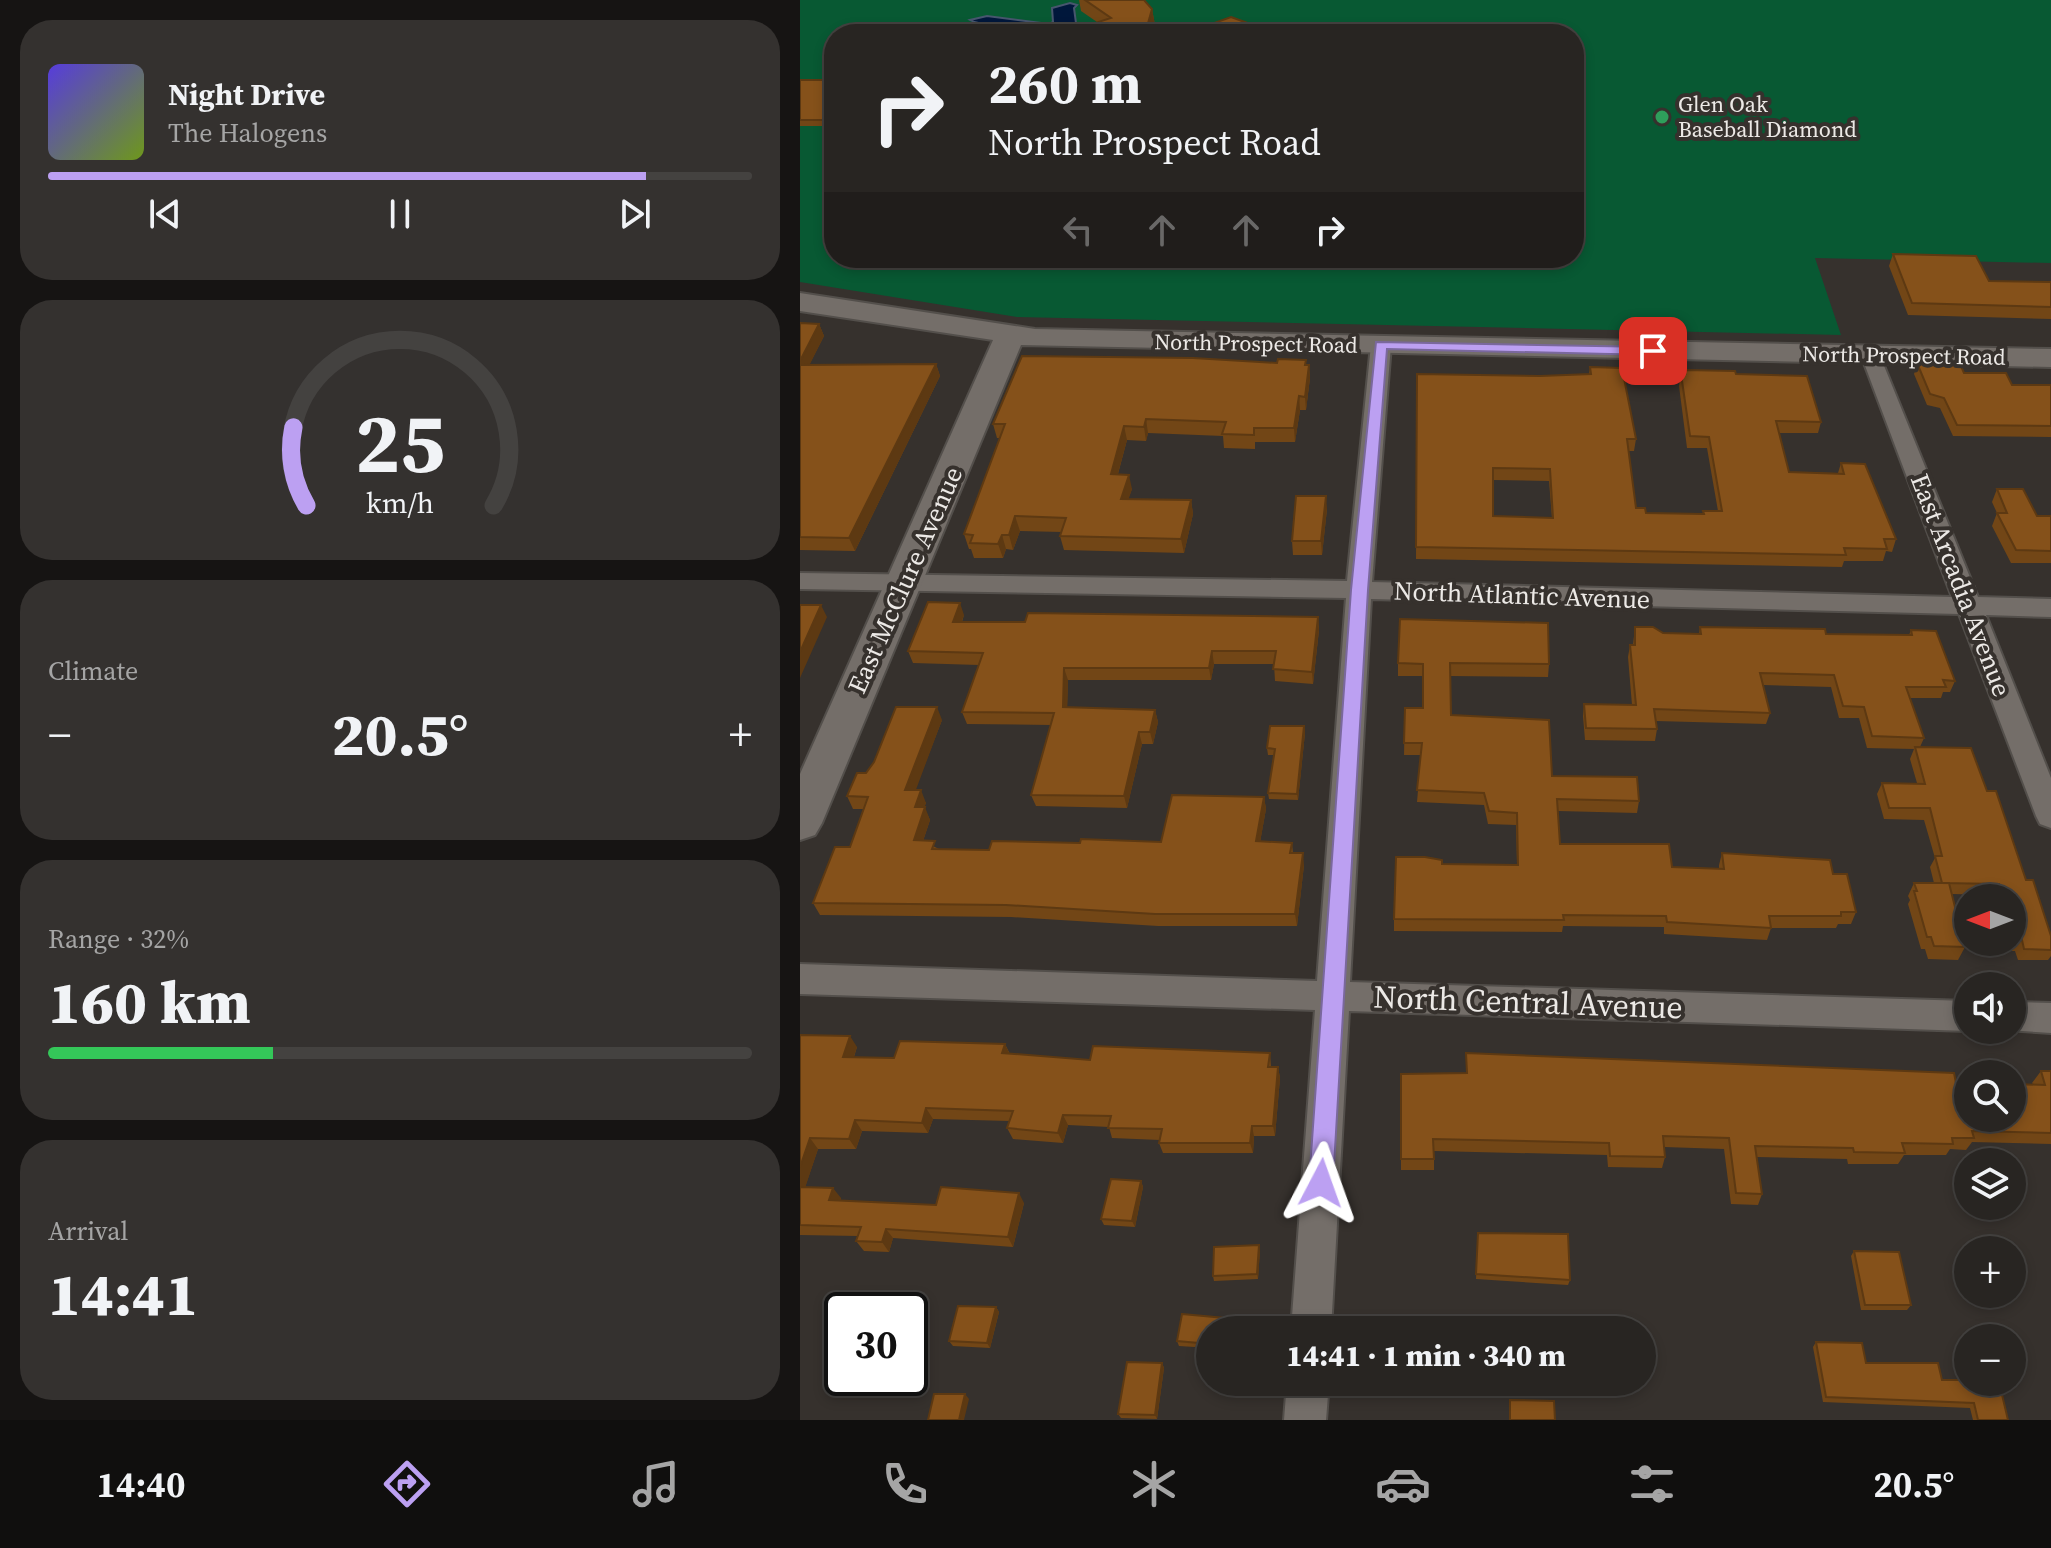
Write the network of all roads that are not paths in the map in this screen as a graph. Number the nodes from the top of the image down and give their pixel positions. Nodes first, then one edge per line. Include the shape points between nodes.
1 (800, 302) edge
2 (1010, 336) junction
3 (1381, 345) junction
4 (1871, 355) junction
5 (2051, 358) edge
6 (800, 581) edge
7 (903, 582) junction
8 (1359, 590) junction
9 (1969, 607) junction
10 (2051, 608) edge
11 (2051, 816) edge
12 (800, 823) edge
13 (800, 979) edge
14 (1333, 996) junction
15 (1954, 1016) edge
16 (2026, 1017) edge
17 (2051, 1018) edge
18 (1312, 1316) edge
19 (1307, 1396) edge
20 (1305, 1420) edge

1 - 2 main road, North Prospect Road
2 - 3 main road, North Prospect Road
2 - 7 main road, East McClure Avenue
3 - 4 main road, North Prospect Road
3 - 8 street
4 - 5 main road, North Prospect Road
4 - 9 street, East Arcadia Avenue
6 - 7 street, North Atlantic Avenue
7 - 8 street, North Atlantic Avenue
7 - 12 main road, East McClure Avenue
8 - 9 street, North Atlantic Avenue
8 - 14 street
9 - 10 street, North Atlantic Avenue
9 - 11 street, East Arcadia Avenue
13 - 14 street, North Central Avenue
14 - 15 street, North Central Avenue
14 - 18 street
16 - 17 street
19 - 20 street

